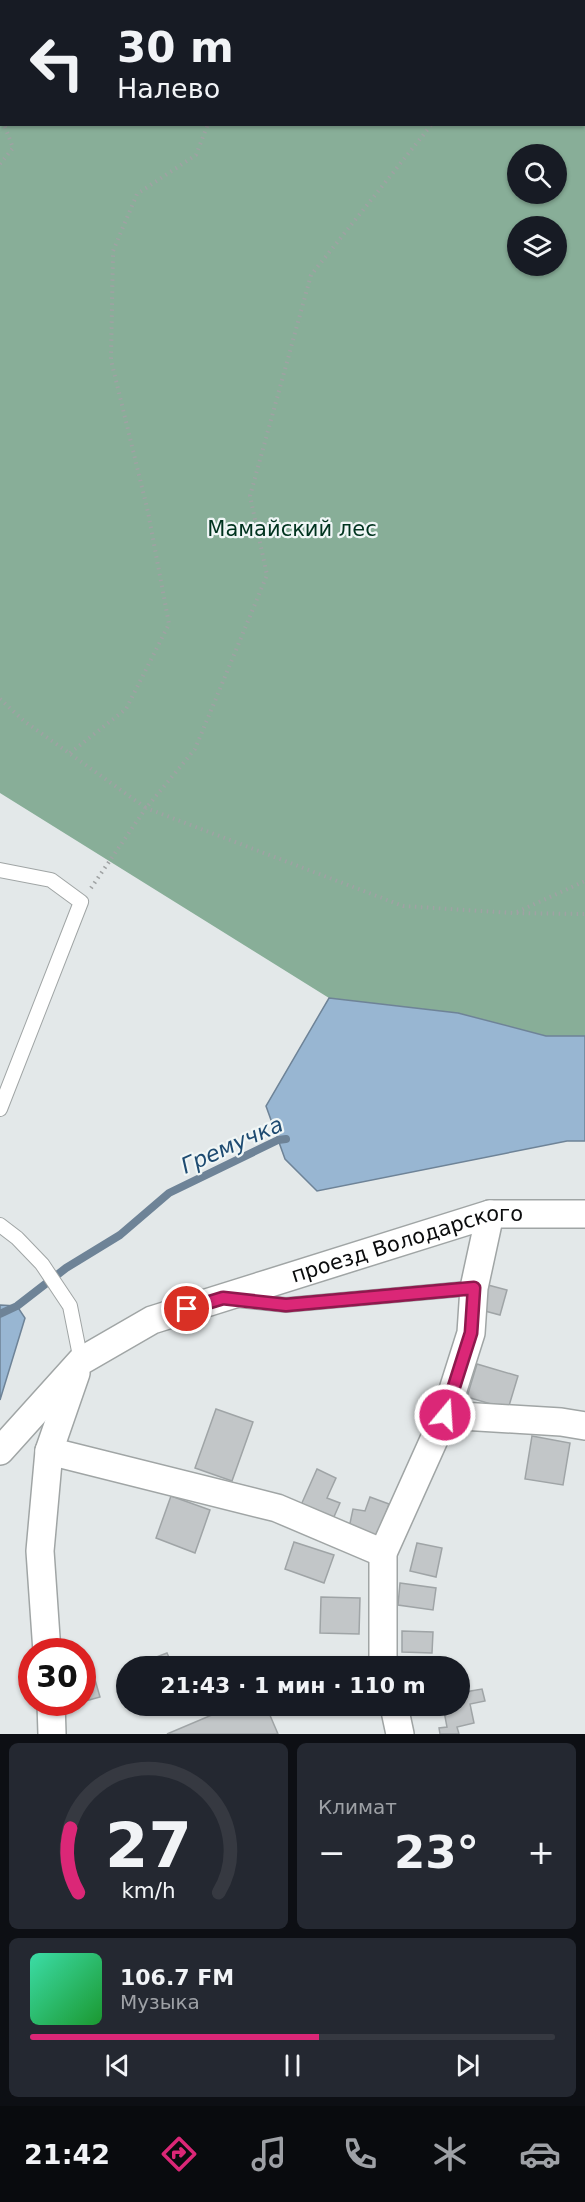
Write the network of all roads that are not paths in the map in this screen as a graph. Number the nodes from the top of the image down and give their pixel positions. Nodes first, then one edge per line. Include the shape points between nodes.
1 (0, 870) edge
2 (0, 1109) edge
3 (490, 1214) junction
4 (585, 1214) edge
5 (0, 1225) edge
6 (474, 1288) junction
7 (223, 1298) junction
8 (81, 1361) junction
9 (445, 1415) junction
10 (585, 1426) edge
11 (0, 1451) edge
12 (49, 1451) junction
13 (383, 1554) junction
14 (46, 1638) edge
15 (383, 1656) edge
16 (51, 1716) edge
17 (396, 1716) edge
18 (52, 1734) edge
19 (400, 1734) edge

1 - 2 lane via 51,880 81,902
3 - 4 street, проезд Володарского
3 - 6 street
3 - 7 street, проезд Володарского
5 - 8 lane via 42,1264 70,1306
6 - 7 lane via 286,1305
6 - 9 street via 471,1333
7 - 8 street, проезд Володарского via 152,1320
8 - 11 street, проезд Володарского
8 - 12 street
9 - 10 street
9 - 13 street
12 - 13 street via 277,1508
12 - 14 street via 40,1551
13 - 15 street
16 - 18 street
17 - 19 street

